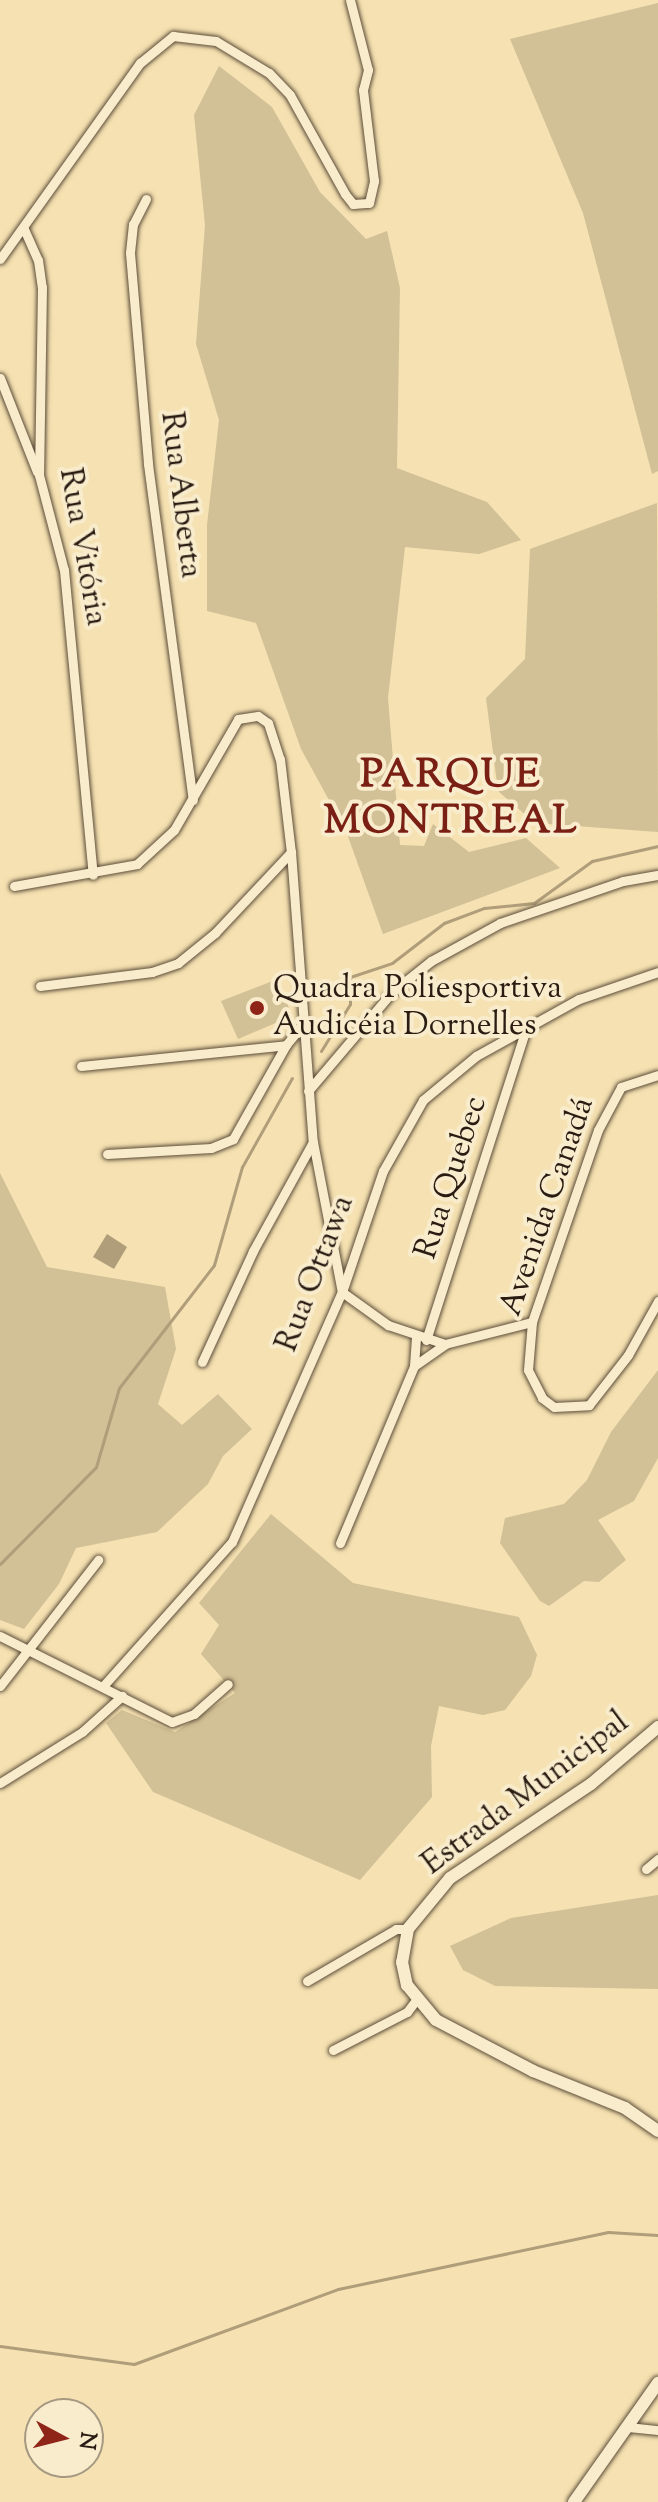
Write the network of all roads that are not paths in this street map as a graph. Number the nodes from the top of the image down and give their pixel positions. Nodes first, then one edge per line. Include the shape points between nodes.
1 (350, 0) edge
2 (146, 199) dead end
3 (24, 229) junction
4 (0, 259) edge
5 (0, 378) edge
6 (39, 475) junction
7 (193, 800) junction
8 (291, 852) junction
9 (93, 875) junction
10 (658, 875) edge
11 (14, 886) dead end
12 (658, 972) edge
13 (40, 986) dead end
14 (302, 1025) junction
15 (525, 1031) junction
16 (286, 1045) junction
17 (81, 1066) dead end
18 (658, 1075) edge
19 (308, 1091) junction
20 (313, 1142) junction
21 (107, 1154) dead end
22 (342, 1292) junction
23 (658, 1301) edge
24 (532, 1322) junction
25 (421, 1339) junction
26 (445, 1344) junction
27 (202, 1362) dead end
28 (414, 1366) junction
29 (340, 1543) dead end
30 (98, 1560) dead end
31 (0, 1636) edge
32 (32, 1651) junction
33 (228, 1684) dead end
34 (104, 1685) junction
35 (0, 1686) edge
36 (122, 1696) junction
37 (658, 1727) edge
38 (0, 1783) edge
39 (658, 1859) edge
40 (646, 1869) dead end
41 (408, 1929) junction
42 (307, 1981) dead end
43 (416, 2000) junction
44 (333, 2050) dead end
45 (658, 2131) edge
46 (658, 2383) edge
47 (628, 2427) junction
48 (658, 2430) edge
49 (574, 2502) edge

1 - 3 street via 368,70 363,90 374,181 369,203 353,204 345,194 298,107 269,73 216,41 173,36 140,63
2 - 7 street, Rua Alberta via 133,224 130,253 148,464
3 - 4 street
3 - 6 street, Rua Vitória via 38,260 42,287
5 - 6 street
6 - 9 street, Rua Vitória via 64,570
7 - 8 street via 230,729 247,714 268,723
7 - 9 street via 154,851 137,864
8 - 13 street via 215,933 178,963 152,972
8 - 14 street
9 - 11 street
10 - 19 street via 623,881 500,923 431,961 392,992
12 - 15 street, Rua Ottawa via 608,986
14 - 16 street
14 - 19 street
15 - 22 street, Rua Ottawa via 476,1056 423,1100 383,1171
15 - 25 street, Rua Quebec
16 - 17 street
16 - 21 street via 233,1139 211,1148
18 - 24 street, Avenida Canadá via 621,1087 607,1105
19 - 20 street
20 - 22 street
20 - 27 street via 253,1251
22 - 25 street via 369,1314
22 - 34 street, Rua Ottawa via 232,1542
23 - 24 street, Avenida Canadá via 602,1392 589,1405 572,1409 554,1407 533,1384 526,1354
24 - 26 street
25 - 26 street
25 - 28 street, Rua Quebec
26 - 28 street
28 - 29 street, Rua Quebec
30 - 32 street
31 - 32 street
32 - 34 street
32 - 35 street
33 - 36 street via 181,1721 159,1717
34 - 36 street
36 - 38 street via 82,1732
37 - 41 main road, Estrada Municipal via 591,1784 450,1878
39 - 40 street
41 - 42 street via 396,1929
41 - 43 main road via 403,1972
43 - 44 street via 407,2012
43 - 45 main road via 461,2036 625,2108
46 - 47 main road
47 - 48 street
47 - 49 main road

